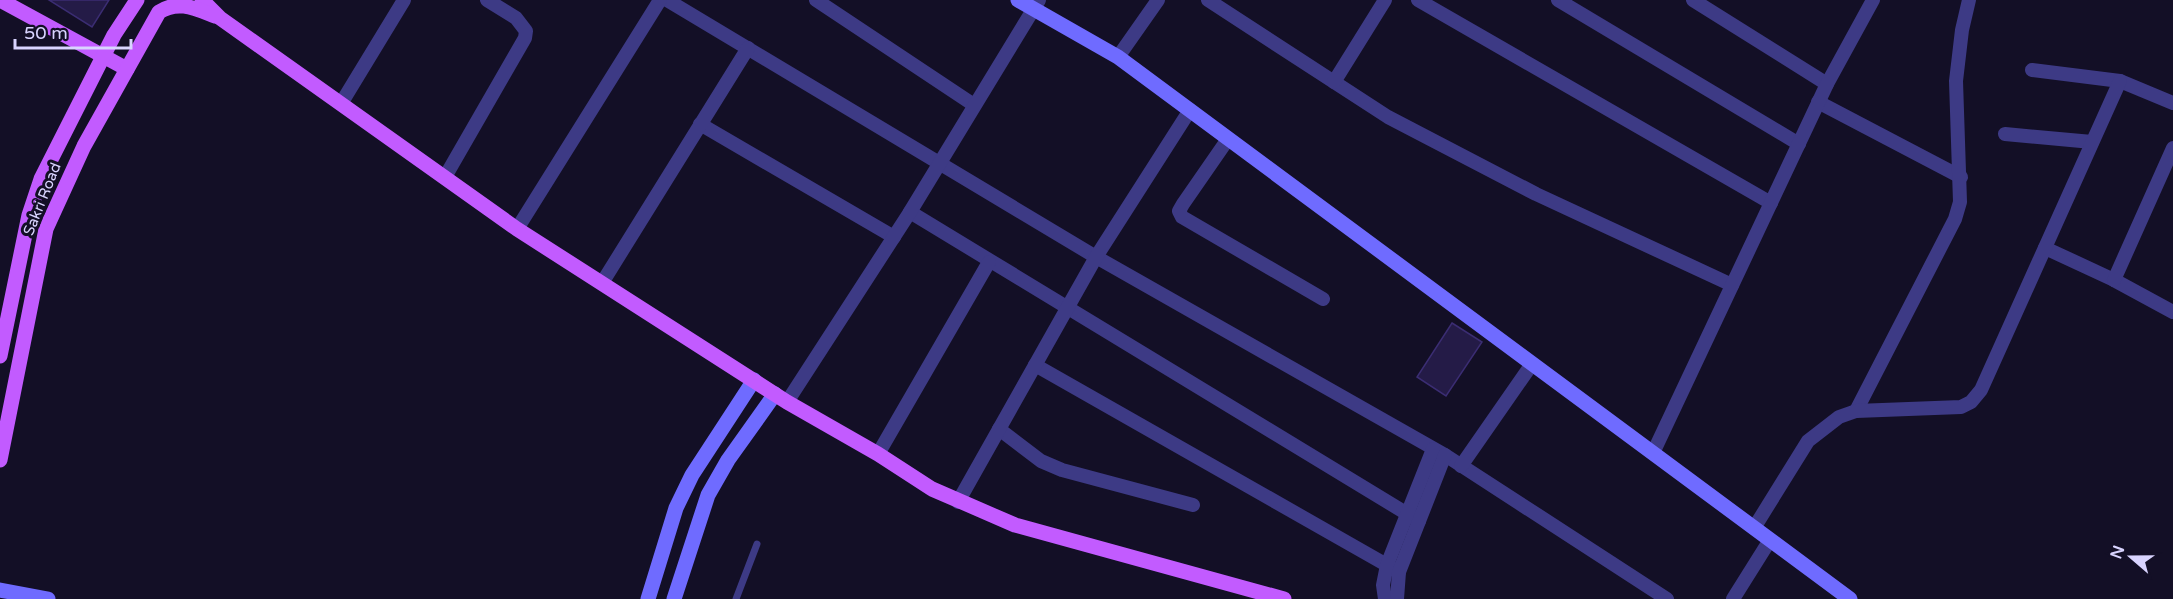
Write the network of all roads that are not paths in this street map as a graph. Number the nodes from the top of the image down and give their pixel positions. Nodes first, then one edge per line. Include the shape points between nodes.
1 (0, 0) edge
2 (136, 0) edge
3 (202, 0) edge
4 (404, 0) edge
5 (487, 0) edge
6 (660, 0) edge
7 (667, 0) edge
8 (816, 0) edge
9 (1018, 0) edge
10 (1158, 0) edge
11 (1208, 0) edge
12 (1385, 0) edge
13 (1418, 0) edge
14 (1558, 0) edge
15 (1693, 0) edge
16 (1873, 0) edge
17 (1969, 0) edge
18 (1036, 4) edge
19 (220, 18) junction
20 (748, 48) junction
21 (103, 57) junction
22 (1118, 57) junction
23 (127, 69) junction
24 (2032, 70) dead end
25 (2120, 81) junction
26 (1334, 82) junction
27 (1827, 84) junction
28 (342, 102) junction
29 (1818, 102) junction
30 (2173, 103) edge
31 (974, 105) junction
32 (1190, 110) junction
33 (700, 124) junction
34 (2005, 134) dead end
35 (1228, 139) junction
36 (2092, 142) junction
37 (1799, 144) junction
38 (2173, 148) edge
39 (939, 162) junction
40 (445, 177) junction
41 (1961, 177) junction
42 (1771, 203) junction
43 (910, 212) junction
44 (517, 229) junction
45 (894, 237) junction
46 (2045, 248) junction
47 (1096, 257) junction
48 (989, 262) junction
49 (2114, 280) junction
50 (602, 283) junction
51 (1732, 285) junction
52 (1323, 299) dead end
53 (1067, 309) junction
54 (2173, 312) edge
55 (0, 356) edge
56 (1532, 364) junction
57 (1035, 365) junction
58 (754, 380) junction
59 (781, 398) junction
60 (1856, 411) junction
61 (999, 429) junction
62 (1439, 452) junction
63 (1653, 453) junction
64 (878, 454) junction
65 (0, 460) edge
66 (1461, 466) junction
67 (958, 502) junction
68 (1193, 505) dead end
69 (1405, 514) junction
70 (1419, 521) junction
71 (1754, 528) junction
72 (1770, 540) junction
73 (757, 544) dead end
74 (1393, 568) junction
75 (0, 590) edge
76 (48, 599) edge
77 (648, 599) edge
78 (674, 599) edge
79 (736, 599) edge
80 (1284, 599) edge
81 (1385, 599) edge
82 (1398, 599) edge
83 (1667, 599) edge
84 (1733, 599) edge
85 (1850, 599) edge

1 - 21 main road
2 - 21 main road
3 - 19 main road
4 - 28 street
5 - 40 street via 516,18 526,31 525,38
6 - 44 street
7 - 20 street
8 - 31 street
9 - 18 main road
10 - 22 street
11 - 26 street
12 - 26 street
13 - 42 street
14 - 37 street
15 - 27 street
16 - 27 street
17 - 41 street via 1956,81
18 - 22 main road
18 - 31 street
19 - 23 main road, Sakri Road via 178,3 169,4 150,25
19 - 28 main road
20 - 33 street
20 - 39 street
21 - 23 main road
21 - 55 main road via 29,214
22 - 32 main road
23 - 65 main road, Sakri Road via 84,146 46,229
24 - 25 street
25 - 30 street
25 - 36 street
26 - 51 street via 1388,117 1486,169
27 - 29 street
28 - 40 main road
29 - 37 street
29 - 41 street
31 - 39 street
32 - 35 main road
32 - 47 street
33 - 45 street
33 - 50 street
34 - 36 street
35 - 52 street via 1183,204 1179,211 1182,217
35 - 56 main road
36 - 46 street
37 - 42 street
38 - 49 street
39 - 43 street
39 - 47 street
40 - 44 main road
41 - 60 street via 1954,219
42 - 51 street
43 - 45 street
43 - 48 street
44 - 50 main road
45 - 59 street
46 - 49 street
46 - 60 street via 1981,390 1971,402 1961,407 1929,410
47 - 53 street
47 - 62 street
48 - 53 street
48 - 64 street
49 - 54 street
50 - 58 main road
51 - 63 street
53 - 57 street
53 - 69 street
56 - 63 main road
56 - 66 street
57 - 61 street
57 - 74 street
58 - 59 main road
58 - 77 main road via 692,475 676,508
59 - 64 main road
59 - 78 main road via 728,460 708,495
60 - 71 street via 1839,417 1808,441
61 - 67 street
61 - 68 street via 1041,461 1062,470
62 - 66 street
62 - 69 street
62 - 70 street
63 - 71 main road
64 - 67 main road
66 - 83 street
67 - 80 main road via 1015,525
69 - 70 street
69 - 74 street
70 - 74 street
71 - 72 main road
72 - 84 street
72 - 85 main road
73 - 79 lane
74 - 81 street via 1383,585
74 - 82 street
75 - 76 main road

